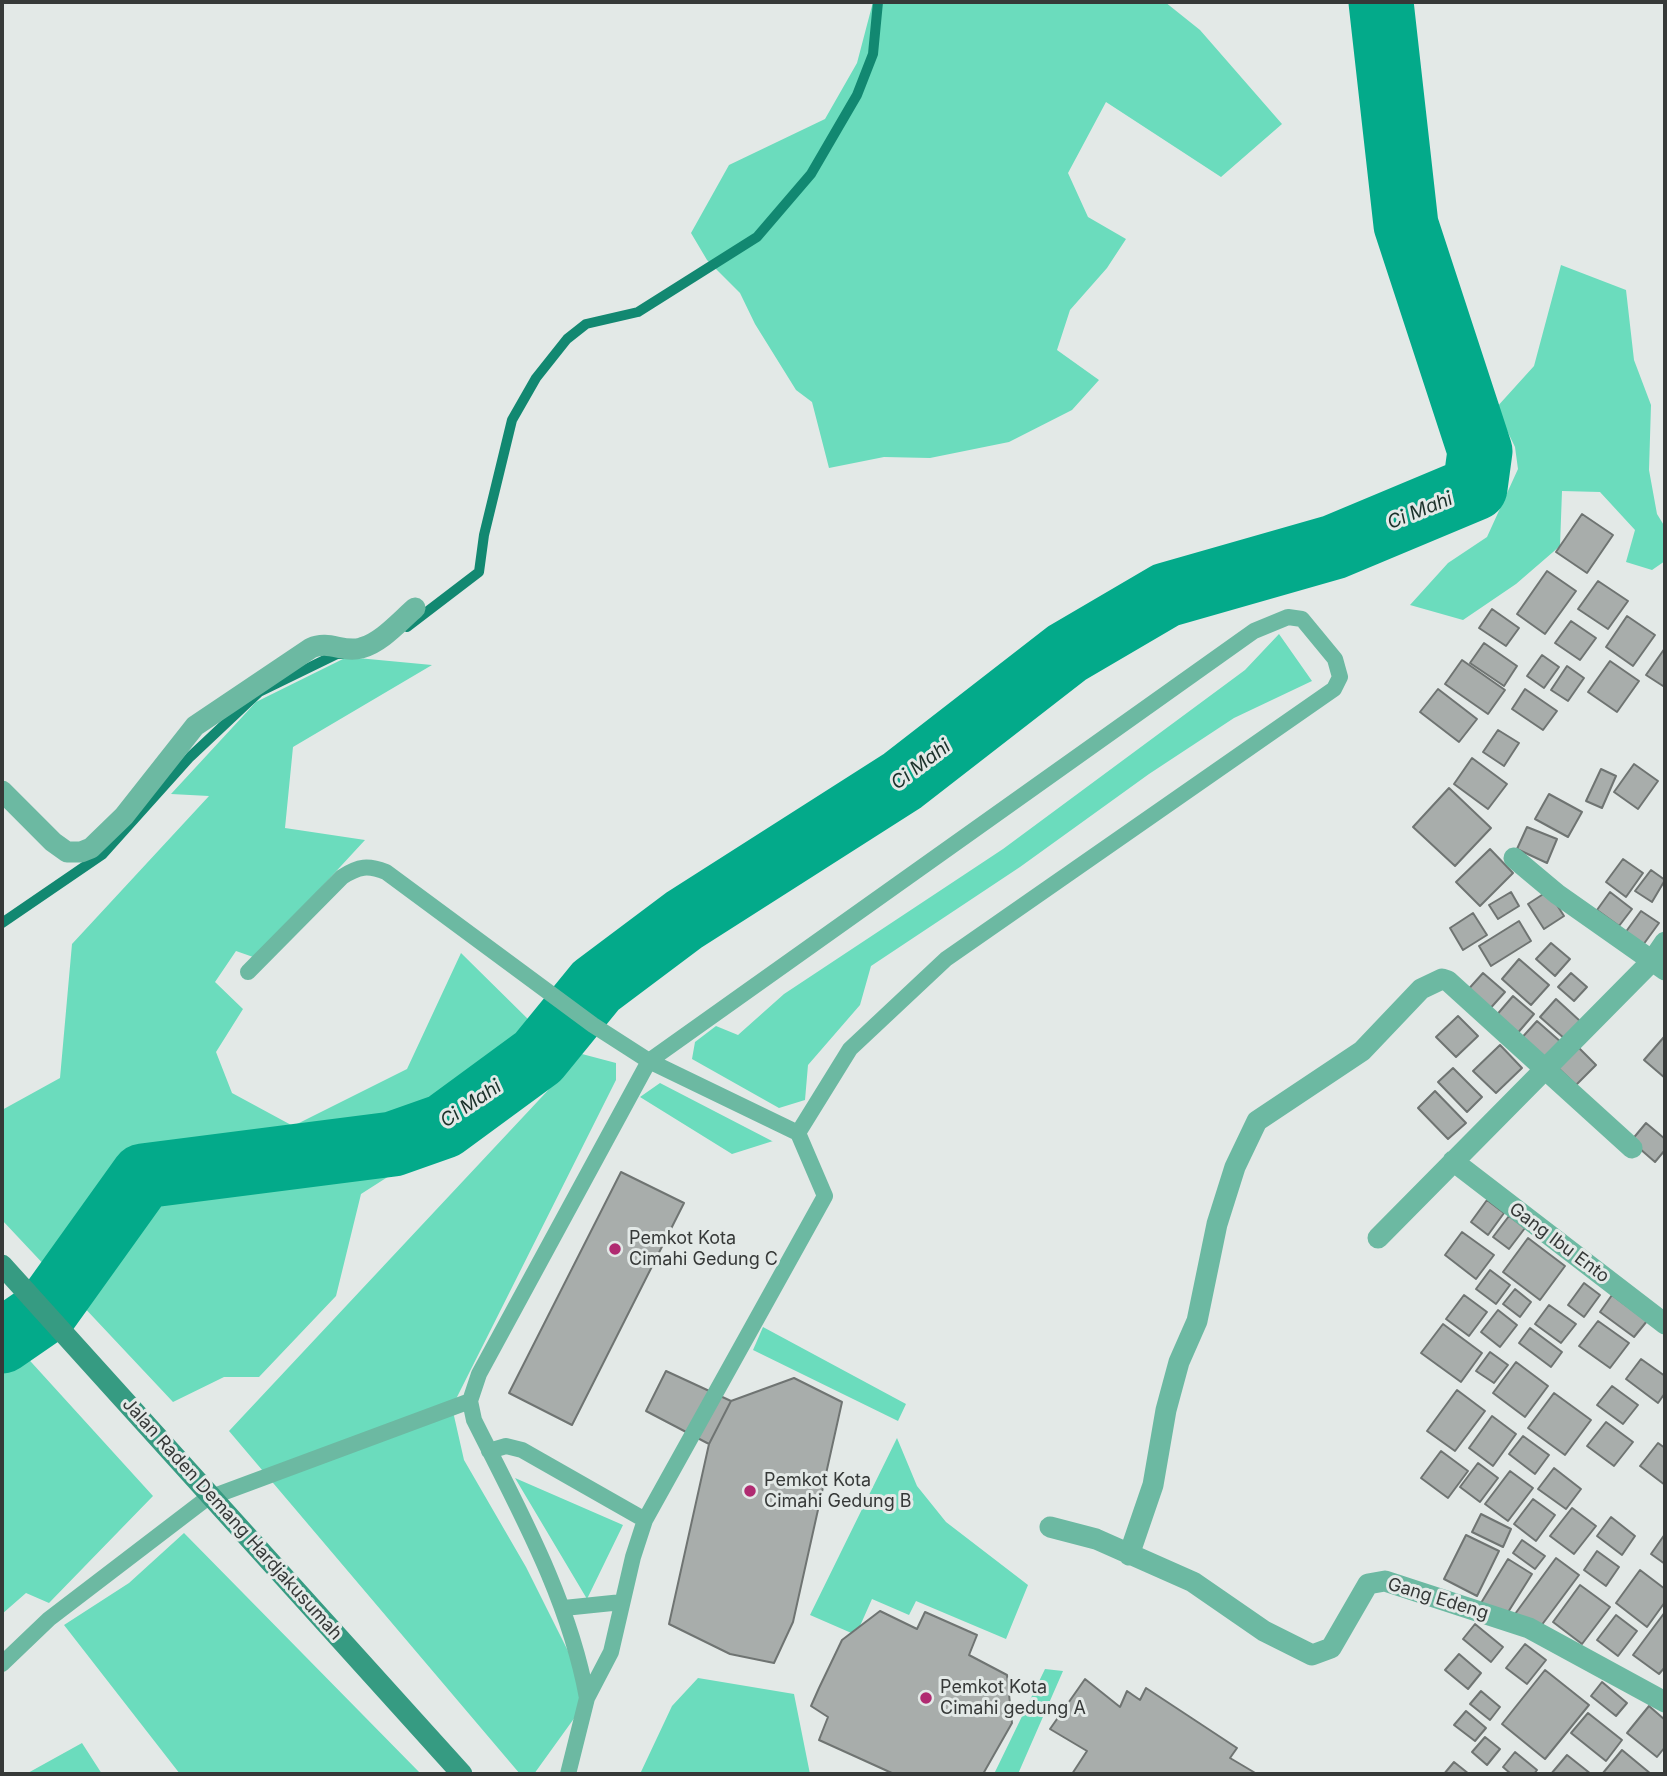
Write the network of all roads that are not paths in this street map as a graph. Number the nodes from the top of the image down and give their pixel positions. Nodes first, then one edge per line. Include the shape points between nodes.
1 (415, 608) dead end
2 (2, 791) edge
3 (1514, 858) dead end
4 (1665, 942) edge
5 (1659, 965) edge
6 (248, 972) dead end
7 (649, 1061) junction
8 (1546, 1070) junction
9 (798, 1133) junction
10 (1632, 1148) dead end
11 (1452, 1161) junction
12 (1378, 1238) dead end
13 (2, 1265) edge
14 (1665, 1324) edge
15 (470, 1401) junction
16 (489, 1451) junction
17 (645, 1520) junction
18 (1050, 1527) dead end
19 (1129, 1555) junction
20 (622, 1602) junction
21 (564, 1608) junction
22 (2, 1664) edge
23 (587, 1698) junction
24 (1665, 1702) edge
25 (462, 1774) edge
26 (568, 1774) edge

1 - 2 street via 364,647 327,644 311,648 195,726 124,817 91,848 67,852
3 - 5 street
4 - 5 street
5 - 8 street
6 - 7 lane via 342,877 372,866
7 - 9 lane
7 - 9 lane via 1254,631 1288,617 1302,619 1316,632 1335,659 1340,677 1334,688 946,959 850,1049
7 - 15 lane via 479,1374
8 - 10 street
8 - 11 street
8 - 19 street via 1442,979 1421,989 1362,1051 1257,1121 1216,1224 1197,1321 1179,1362 1153,1485
9 - 17 lane via 825,1196
11 - 12 street
11 - 14 street, Gang Ibu Ento
13 - 25 main road, Jalan Raden Demang Hardjakusumah, bridge
15 - 16 lane
15 - 22 lane via 206,1499 49,1619
16 - 17 lane via 506,1446 522,1450
16 - 21 lane
17 - 20 lane
18 - 19 street, Gang Edeng via 1096,1539
19 - 24 street, Gang Edeng via 1193,1582 1264,1632 1311,1655 1331,1648 1368,1584 1385,1581 1529,1628
20 - 21 lane
20 - 23 lane via 611,1652
21 - 23 lane
23 - 26 lane

